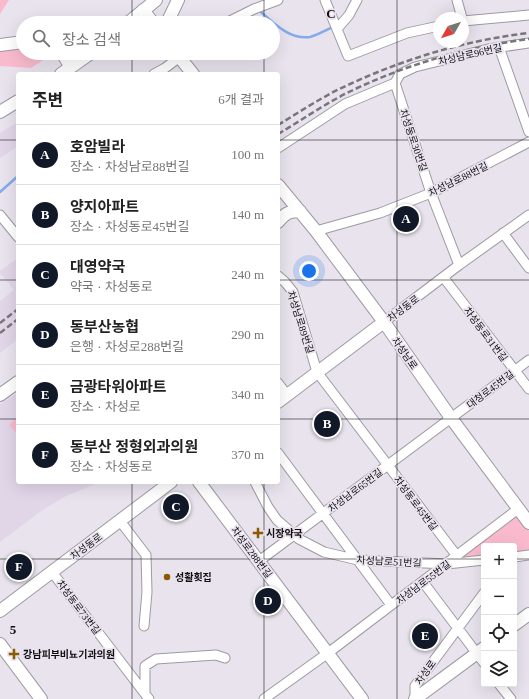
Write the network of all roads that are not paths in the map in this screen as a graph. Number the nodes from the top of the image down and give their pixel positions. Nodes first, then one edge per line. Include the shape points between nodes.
1 (156, 0) edge
2 (178, 0) edge
3 (278, 0) edge
4 (325, 0) edge
5 (357, 0) edge
6 (457, 0) edge
7 (143, 10) junction
8 (460, 12) edge
9 (529, 15) edge
10 (136, 16) edge
11 (148, 16) edge
12 (170, 16) edge
13 (240, 16) edge
14 (469, 20) edge
15 (433, 28) edge
16 (337, 29) junction
17 (16, 43) edge
18 (529, 43) edge
19 (0, 44) edge
20 (499, 47) junction
21 (66, 60) edge
22 (81, 60) edge
23 (174, 60) edge
24 (185, 60) edge
25 (71, 67) junction
26 (64, 72) edge
27 (158, 72) edge
28 (192, 72) edge
29 (395, 83) junction
30 (16, 102) edge
31 (0, 112) edge
32 (529, 132) edge
33 (529, 142) edge
34 (280, 147) edge
35 (280, 187) edge
36 (431, 193) junction
37 (300, 211) junction
38 (0, 215) edge
39 (529, 215) edge
40 (280, 219) edge
41 (316, 231) junction
42 (503, 233) junction
43 (16, 235) edge
44 (459, 265) junction
45 (529, 268) edge
46 (280, 278) edge
47 (444, 278) junction
48 (384, 322) junction
49 (529, 360) edge
50 (515, 371) junction
51 (317, 372) junction
52 (16, 383) edge
53 (529, 390) edge
54 (0, 394) edge
55 (282, 398) edge
56 (451, 418) junction
57 (280, 456) edge
58 (388, 465) junction
59 (169, 484) edge
60 (201, 484) edge
61 (256, 484) edge
62 (323, 513) junction
63 (525, 514) edge
64 (120, 521) junction
65 (294, 535) junction
66 (529, 555) edge
67 (457, 556) junction
68 (517, 557) edge
69 (358, 560) junction
70 (481, 560) edge
71 (259, 561) junction
72 (447, 564) junction
73 (52, 572) junction
74 (424, 582) junction
75 (481, 596) edge
76 (392, 605) junction
77 (0, 611) edge
78 (529, 614) edge
79 (517, 623) edge
80 (144, 626) dead end
81 (458, 628) junction
82 (0, 644) edge
83 (480, 650) edge
84 (328, 653) junction
85 (225, 658) dead end
86 (502, 687) edge
87 (147, 696) edge
88 (41, 699) edge
89 (264, 699) edge
90 (362, 699) edge
91 (415, 699) edge
92 (511, 699) edge

1 - 7 street
2 - 12 street
3 - 13 street
4 - 16 street
5 - 16 street
6 - 8 street
7 - 10 street
7 - 11 street
9 - 14 street
15 - 16 street via 407,34 348,56
17 - 19 street
18 - 20 street, 차성남로96번길
20 - 29 street, 차성남로96번길 via 415,67 400,74
20 - 32 street
21 - 25 street
22 - 25 street
23 - 27 street
24 - 28 street
25 - 26 street
29 - 34 street via 345,104
29 - 36 street, 차성동로30번길
30 - 31 street
33 - 36 street, 차성남로88번길
35 - 37 street, 차성남로
36 - 41 street, 차성남로88번길 via 380,213
36 - 44 street, 차성동로30번길
37 - 40 street via 289,212
37 - 41 street, 차성남로
38 - 43 street
39 - 42 street, 차성동로
41 - 48 street, 차성남로
42 - 44 street, 차성동로
42 - 45 street
44 - 47 street, 차성동로
46 - 51 street, 차성남로89번길 via 293,292
47 - 48 street, 차성동로
47 - 50 street, 차성동로31번길
48 - 51 street, 차성동로
48 - 56 street, 차성남로
49 - 50 street, 대청로45번길
50 - 53 street, 차성동로31번길
50 - 56 street, 대청로45번길
51 - 55 street, 차성동로
51 - 58 street, 차성동로45번길
52 - 54 street
56 - 58 street, 차성남로65번길
56 - 63 street, 차성남로
57 - 62 street
58 - 62 street, 차성남로65번길
58 - 67 street, 차성동로45번길
59 - 64 street, 차성동로
60 - 71 street, 차성로288번길
61 - 65 street, 차성남로51번길 via 277,520
62 - 65 street, 차성남로65번길
62 - 69 street
63 - 67 street, 차성남로55번길
64 - 73 street, 차성동로
64 - 80 street via 146,555 147,592
65 - 69 street, 차성남로51번길 via 318,550
65 - 71 street, 차성남로65번길
66 - 68 street
67 - 72 street, 차성남로55번길
69 - 72 street, 차성남로51번길
69 - 76 street
70 - 72 street, 차성남로51번길
71 - 84 street, 차성로288번길
72 - 74 street, 차성남로55번길
73 - 77 street, 차성동로
73 - 87 street, 차성동로73번길
74 - 76 street, 차성남로55번길
74 - 81 street
75 - 81 street
76 - 84 street, 차성남로55번길
78 - 79 street
81 - 83 street
81 - 91 street, 차성로 via 414,686
82 - 88 street
83 - 91 street, 차성로
84 - 89 street, 차성남로55번길
84 - 90 street, 차성로288번길
85 - 87 street via 216,655 156,659 145,666
86 - 92 street

